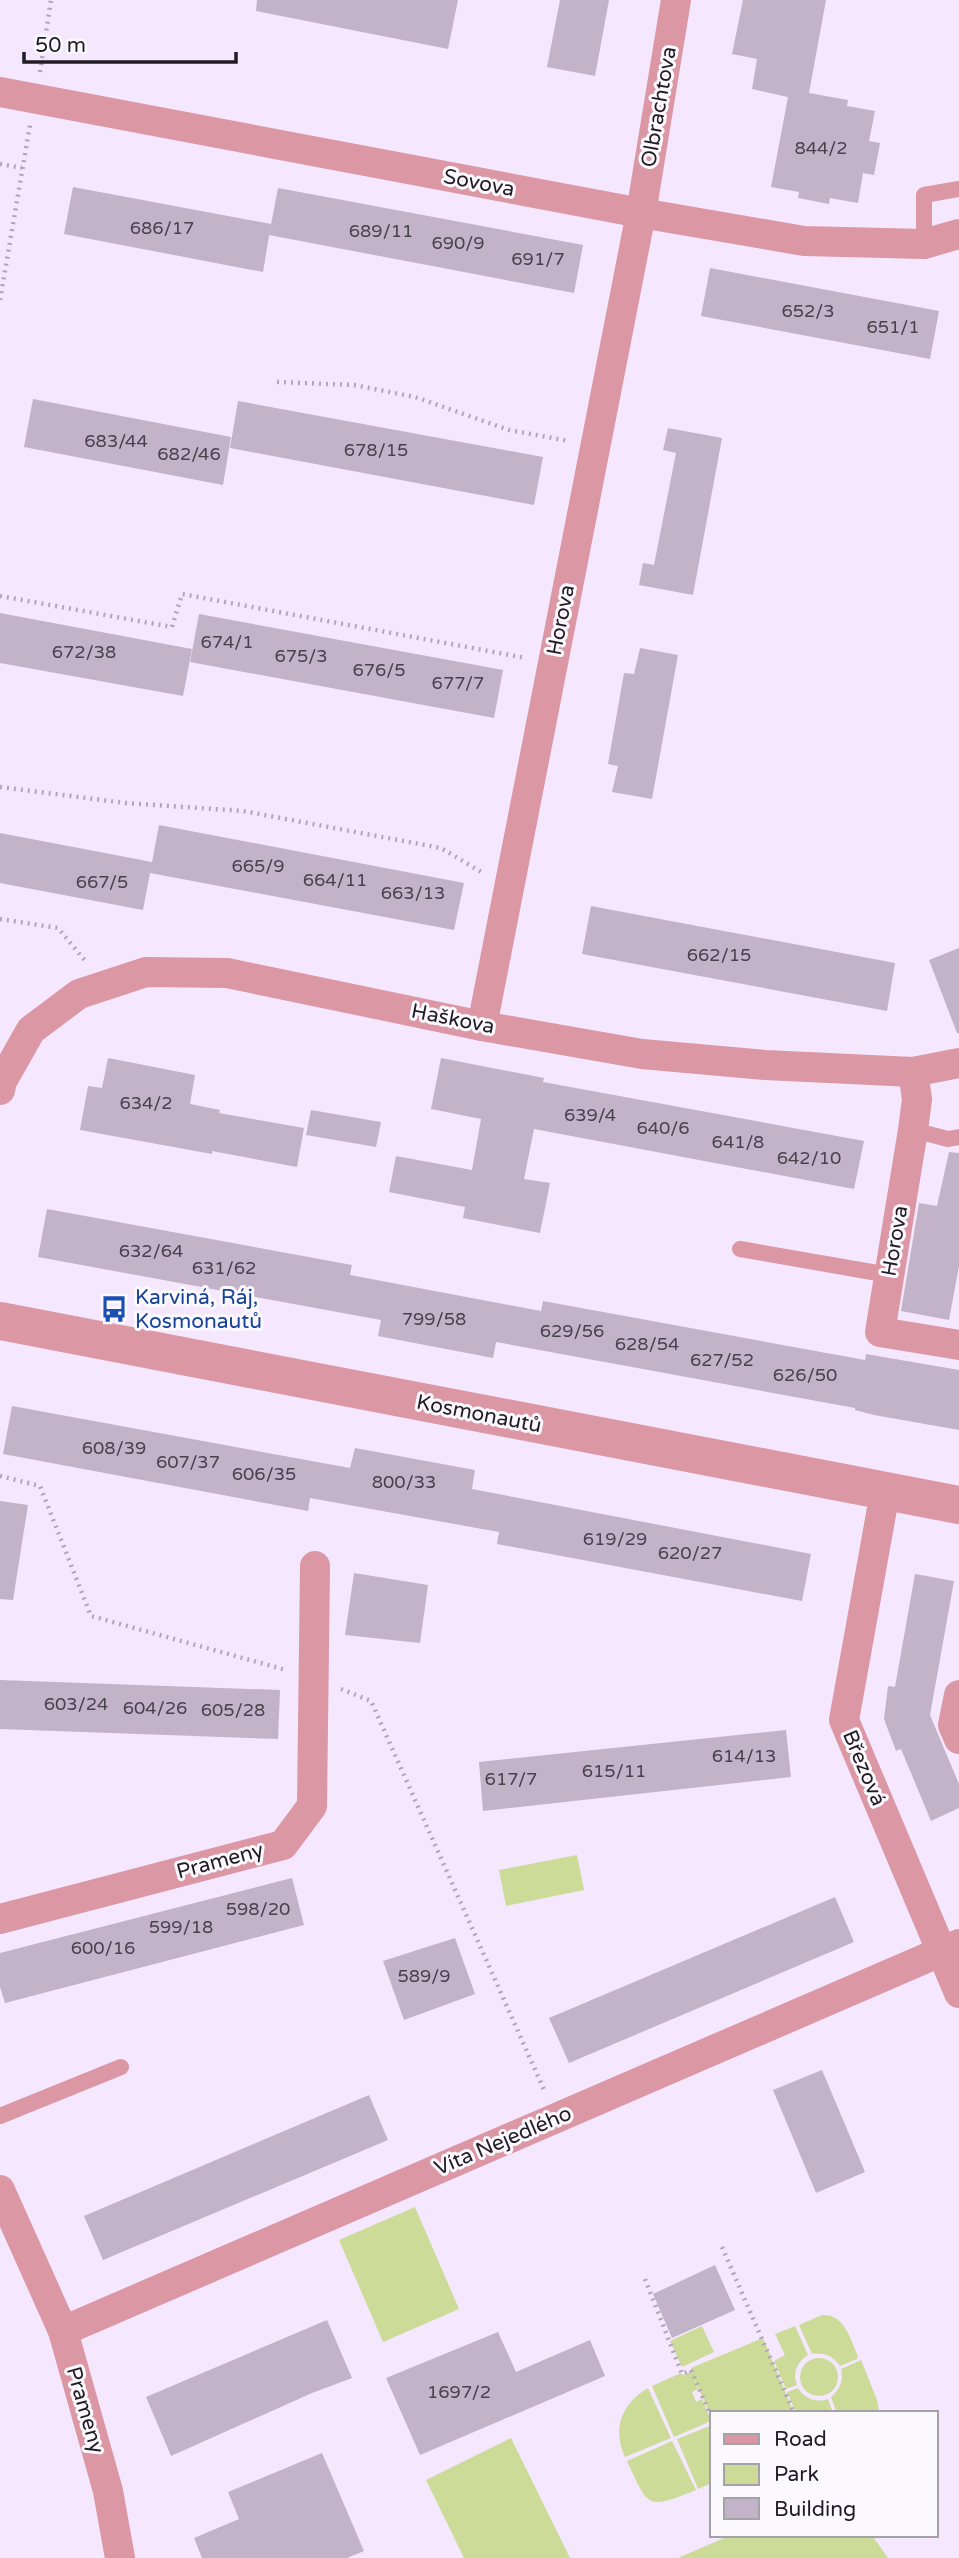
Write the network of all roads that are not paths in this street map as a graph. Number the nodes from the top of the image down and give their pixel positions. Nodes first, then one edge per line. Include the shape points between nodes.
1 (676, 0) edge
2 (0, 92) edge
3 (959, 189) edge
4 (641, 213) junction
5 (959, 234) edge
6 (924, 244) junction
7 (482, 1026) junction
8 (959, 1063) edge
9 (913, 1072) junction
10 (0, 1090) edge
11 (913, 1130) junction
12 (959, 1137) edge
13 (740, 1249) dead end
14 (889, 1275) junction
15 (0, 1321) edge
16 (959, 1345) edge
17 (885, 1492) junction
18 (959, 1505) edge
19 (314, 1566) dead end
20 (959, 1695) edge
21 (959, 1739) edge
22 (0, 1919) edge
23 (950, 1948) edge
24 (959, 1993) edge
25 (121, 2067) dead end
26 (0, 2116) edge
27 (0, 2190) edge
28 (63, 2331) junction
29 (120, 2558) edge

1 - 4 street, Olbrachtova
2 - 4 street, Sovova
3 - 6 lane via 924,195
4 - 6 street, Sovova via 804,241
4 - 7 street, Horova
5 - 6 street, Sovova
7 - 9 street, Haškova via 642,1054
7 - 10 street, Haškova via 227,973 146,972 79,994 31,1030
8 - 9 street, Haškova
9 - 11 street, Horova via 917,1099
11 - 12 lane via 948,1139
11 - 14 street, Horova
13 - 14 lane
14 - 16 street, Horova via 880,1332
15 - 17 street, Kosmonautů
17 - 18 street, Kosmonautů
17 - 23 street, Březová via 844,1720
19 - 22 street, Prameny via 312,1806 283,1845
20 - 21 street via 953,1725
23 - 24 street, Březová
23 - 28 street, Víta Nejedlého
25 - 26 lane
27 - 28 street, Prameny
28 - 29 street, Prameny via 108,2491

